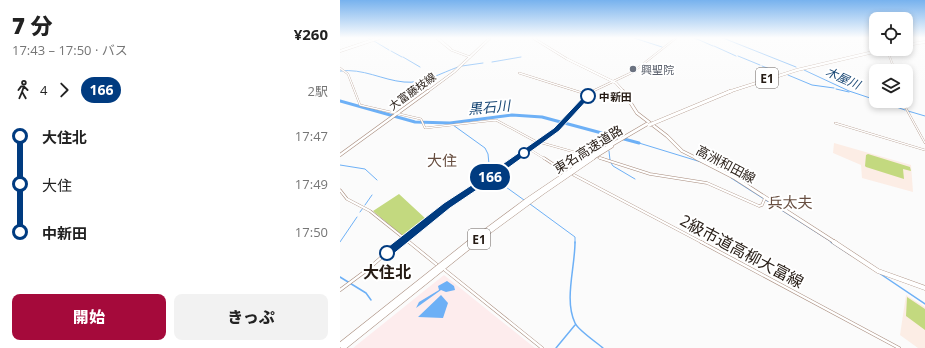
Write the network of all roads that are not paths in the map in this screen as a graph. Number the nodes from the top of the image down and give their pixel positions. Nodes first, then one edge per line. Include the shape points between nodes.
1 (463, 54) edge
2 (473, 54) edge
3 (559, 54) edge
4 (656, 54) edge
5 (857, 54) edge
6 (866, 54) edge
7 (470, 57) junction
8 (340, 68) edge
9 (519, 73) dead end
10 (614, 81) junction
11 (589, 95) junction
12 (705, 97) dead end
13 (695, 102) dead end
14 (906, 108) edge
15 (395, 114) junction
16 (653, 122) junction
17 (835, 123) dead end
18 (623, 139) junction
19 (539, 142) junction
20 (925, 143) edge
21 (529, 149) junction
22 (925, 150) edge
23 (340, 155) edge
24 (585, 155) tunnel mouth
25 (599, 158) tunnel mouth
26 (562, 170) dead end
27 (574, 175) dead end
28 (340, 190) edge
29 (766, 198) junction
30 (404, 238) junction
31 (436, 264) dead end
32 (445, 270) dead end
33 (925, 288) edge
34 (340, 290) edge
35 (340, 345) edge
36 (343, 348) edge
37 (542, 348) edge
38 (899, 348) edge

1 - 7 street
2 - 7 main road, 大富藤枝線
3 - 10 main road, 高洲和田線
4 - 10 street via 635,71
5 - 12 highway, E1 via 775,74
6 - 16 highway, 東名高速道路 / E1 via 748,84
7 - 15 main road, 大富藤枝線 via 452,74
8 - 15 street via 348,74 360,105
9 - 11 street
10 - 11 street via 595,89
10 - 29 main road, 高洲和田線 via 637,113 679,149 735,178
11 - 19 street via 564,122
13 - 16 highway, 東名高速道路 / E1
14 - 20 street
15 - 19 street via 419,118 425,128 496,120
15 - 23 main road, 大富藤枝線
16 - 18 highway, 東名高速道路 / E1
16 - 18 highway, 東名高速道路 / E1, bridge
17 - 22 street
18 - 35 highway, 東名高速道路 / E1 via 570,169 514,208
18 - 36 highway, 東名高速道路 / E1 via 536,197
19 - 21 street
19 - 24 street
21 - 26 street
21 - 30 street
25 - 29 street via 650,174 707,183 759,206
27 - 38 street, 2級市道高柳大富線
28 - 30 street via 347,199 370,211
29 - 33 main road, 高洲和田線 via 878,271
30 - 31 street
30 - 34 street
32 - 37 street

